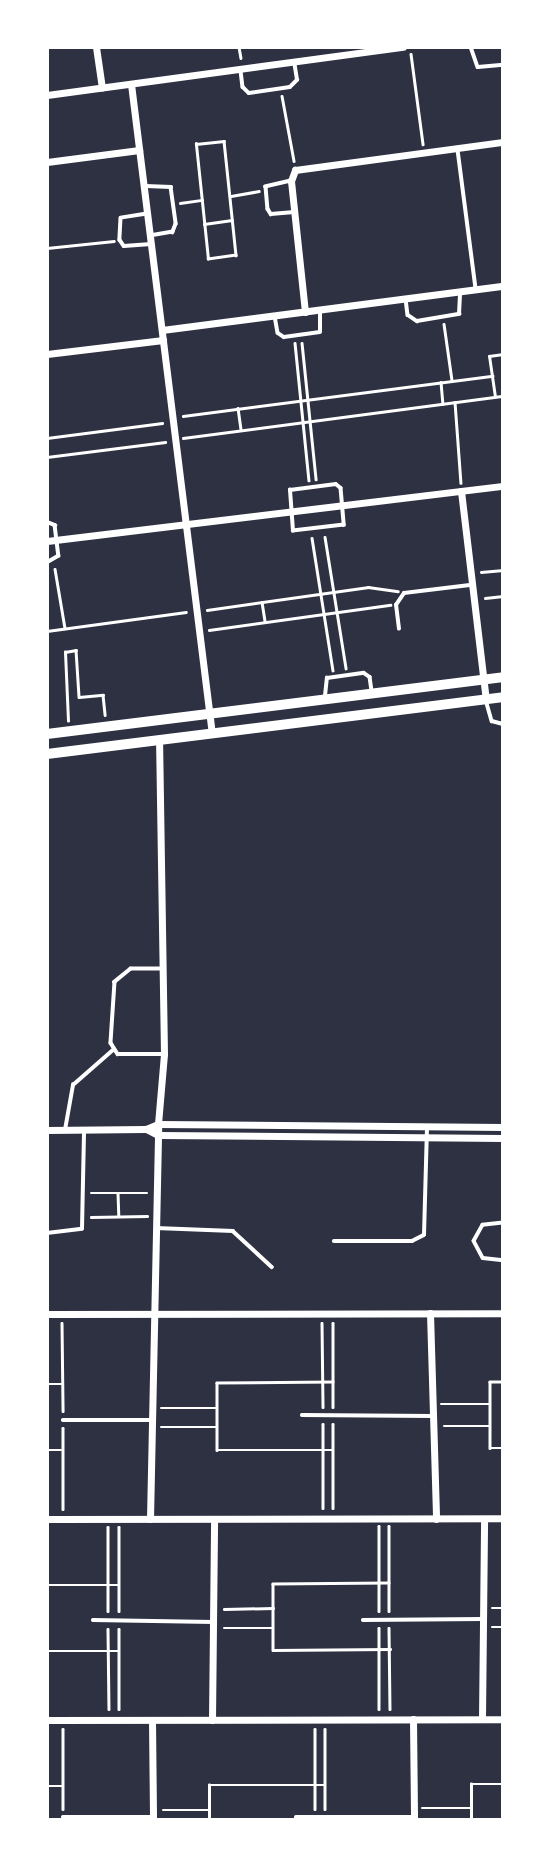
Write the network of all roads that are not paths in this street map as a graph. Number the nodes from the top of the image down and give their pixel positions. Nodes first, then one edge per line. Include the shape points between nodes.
1 (96, 47) edge
2 (403, 47) edge
3 (471, 47) edge
4 (392, 48) edge
5 (294, 62) junction
6 (503, 65) edge
7 (241, 69) junction
8 (131, 84) junction
9 (102, 88) junction
10 (47, 95) edge
11 (503, 142) edge
12 (457, 148) junction
13 (139, 150) junction
14 (47, 162) edge
15 (290, 181) junction
16 (144, 186) junction
17 (294, 212) junction
18 (147, 214) junction
19 (150, 240) junction
20 (503, 286) edge
21 (477, 289) junction
22 (460, 291) junction
23 (406, 299) junction
24 (320, 310) junction
25 (305, 312) junction
26 (275, 316) junction
27 (162, 330) junction
28 (163, 340) junction
29 (47, 354) edge
30 (503, 486) edge
31 (461, 491) junction
32 (343, 506) junction
33 (289, 512) junction
34 (47, 522) edge
35 (186, 524) junction
36 (57, 540) junction
37 (47, 541) edge
38 (47, 563) edge
39 (472, 585) junction
40 (399, 629) dead end
41 (503, 677) edge
42 (484, 680) junction
43 (372, 694) junction
44 (503, 698) edge
45 (326, 699) junction
46 (486, 699) junction
47 (209, 714) junction
48 (503, 724) edge
49 (47, 734) edge
50 (212, 734) junction
51 (159, 740) junction
52 (47, 754) edge
53 (165, 969) junction
54 (113, 1050) junction
55 (164, 1054) junction
56 (158, 1124) junction
57 (427, 1126) junction
58 (503, 1126) edge
59 (146, 1129) junction
60 (47, 1130) edge
61 (65, 1130) junction
62 (85, 1130) junction
63 (158, 1135) junction
64 (427, 1138) junction
65 (503, 1138) edge
66 (503, 1223) edge
67 (156, 1228) junction
68 (47, 1233) edge
69 (334, 1241) dead end
70 (503, 1260) edge
71 (272, 1267) dead end
72 (430, 1313) junction
73 (503, 1313) edge
74 (47, 1314) edge
75 (154, 1314) junction
76 (302, 1415) dead end
77 (433, 1416) junction
78 (63, 1420) dead end
79 (152, 1423) junction
80 (436, 1518) junction
81 (484, 1518) junction
82 (503, 1518) edge
83 (47, 1519) edge
84 (150, 1519) junction
85 (214, 1519) junction
86 (483, 1619) junction
87 (93, 1620) dead end
88 (363, 1620) dead end
89 (213, 1625) junction
90 (413, 1719) junction
91 (482, 1719) junction
92 (503, 1719) edge
93 (47, 1720) edge
94 (152, 1720) junction
95 (212, 1720) junction
96 (153, 1816) edge
97 (63, 1817) road end
98 (296, 1817) dead end
99 (414, 1819) edge

1 - 9 street
2 - 4 street
3 - 6 lane via 478,67
4 - 5 street
5 - 7 street
5 - 7 lane via 296,83 281,89 245,91
7 - 8 street
8 - 9 street
8 - 13 street
9 - 10 street
11 - 12 street
12 - 15 street via 295,170
12 - 21 lane
13 - 14 street
13 - 16 street
15 - 17 street
15 - 17 lane via 271,184 265,190 269,212
16 - 18 street
16 - 19 lane via 167,184 174,204 176,228
17 - 25 street
18 - 19 street
18 - 19 lane via 121,218 121,240 124,246
19 - 27 street
20 - 21 street
21 - 22 street
22 - 23 street
22 - 23 lane via 461,311 443,317 413,320
23 - 24 street
24 - 25 street
24 - 26 lane via 322,329 294,336 279,335
25 - 26 street
26 - 27 street
27 - 28 street
28 - 29 street
28 - 35 street
30 - 31 street
31 - 32 street
31 - 39 street
32 - 33 street
32 - 33 lane via 344,525 324,530 293,531
32 - 33 lane via 339,485 316,485 290,490
33 - 35 street
34 - 36 lane via 54,523
35 - 36 street
35 - 47 street
36 - 37 street
36 - 38 lane via 59,556
39 - 40 lane via 404,593 396,605
39 - 42 street
41 - 42 street
42 - 43 street
42 - 46 street
43 - 45 street
43 - 45 lane via 369,674 348,675 324,681
44 - 46 street
45 - 47 street
46 - 48 lane via 492,721
46 - 50 street
47 - 49 street
47 - 50 street
50 - 51 street
51 - 52 street
51 - 53 street
53 - 54 lane via 131,970 115,982
53 - 55 street
54 - 55 lane
54 - 61 lane via 73,1085
55 - 56 street
56 - 57 street
56 - 59 street
56 - 63 street
57 - 58 street
57 - 64 lane
59 - 62 street
59 - 63 street
60 - 61 street
61 - 62 street
62 - 68 lane via 84,1217 78,1232
63 - 64 street
63 - 67 street
64 - 65 street
64 - 69 lane via 424,1235 412,1241
66 - 70 lane via 483,1225 474,1241 483,1258
67 - 71 lane via 233,1231
67 - 75 street
72 - 73 street
72 - 75 street
72 - 77 street
74 - 75 street
75 - 79 street
76 - 77 lane
77 - 80 street
78 - 79 lane
79 - 84 street
80 - 81 street
80 - 85 street
81 - 82 street
81 - 86 street
83 - 84 street
84 - 85 street
85 - 89 street
86 - 88 lane
86 - 91 street
87 - 89 lane
89 - 95 street
90 - 91 street
90 - 95 street
90 - 99 street
91 - 92 street
93 - 94 street
94 - 95 street
94 - 96 street
96 - 97 lane
98 - 99 lane

